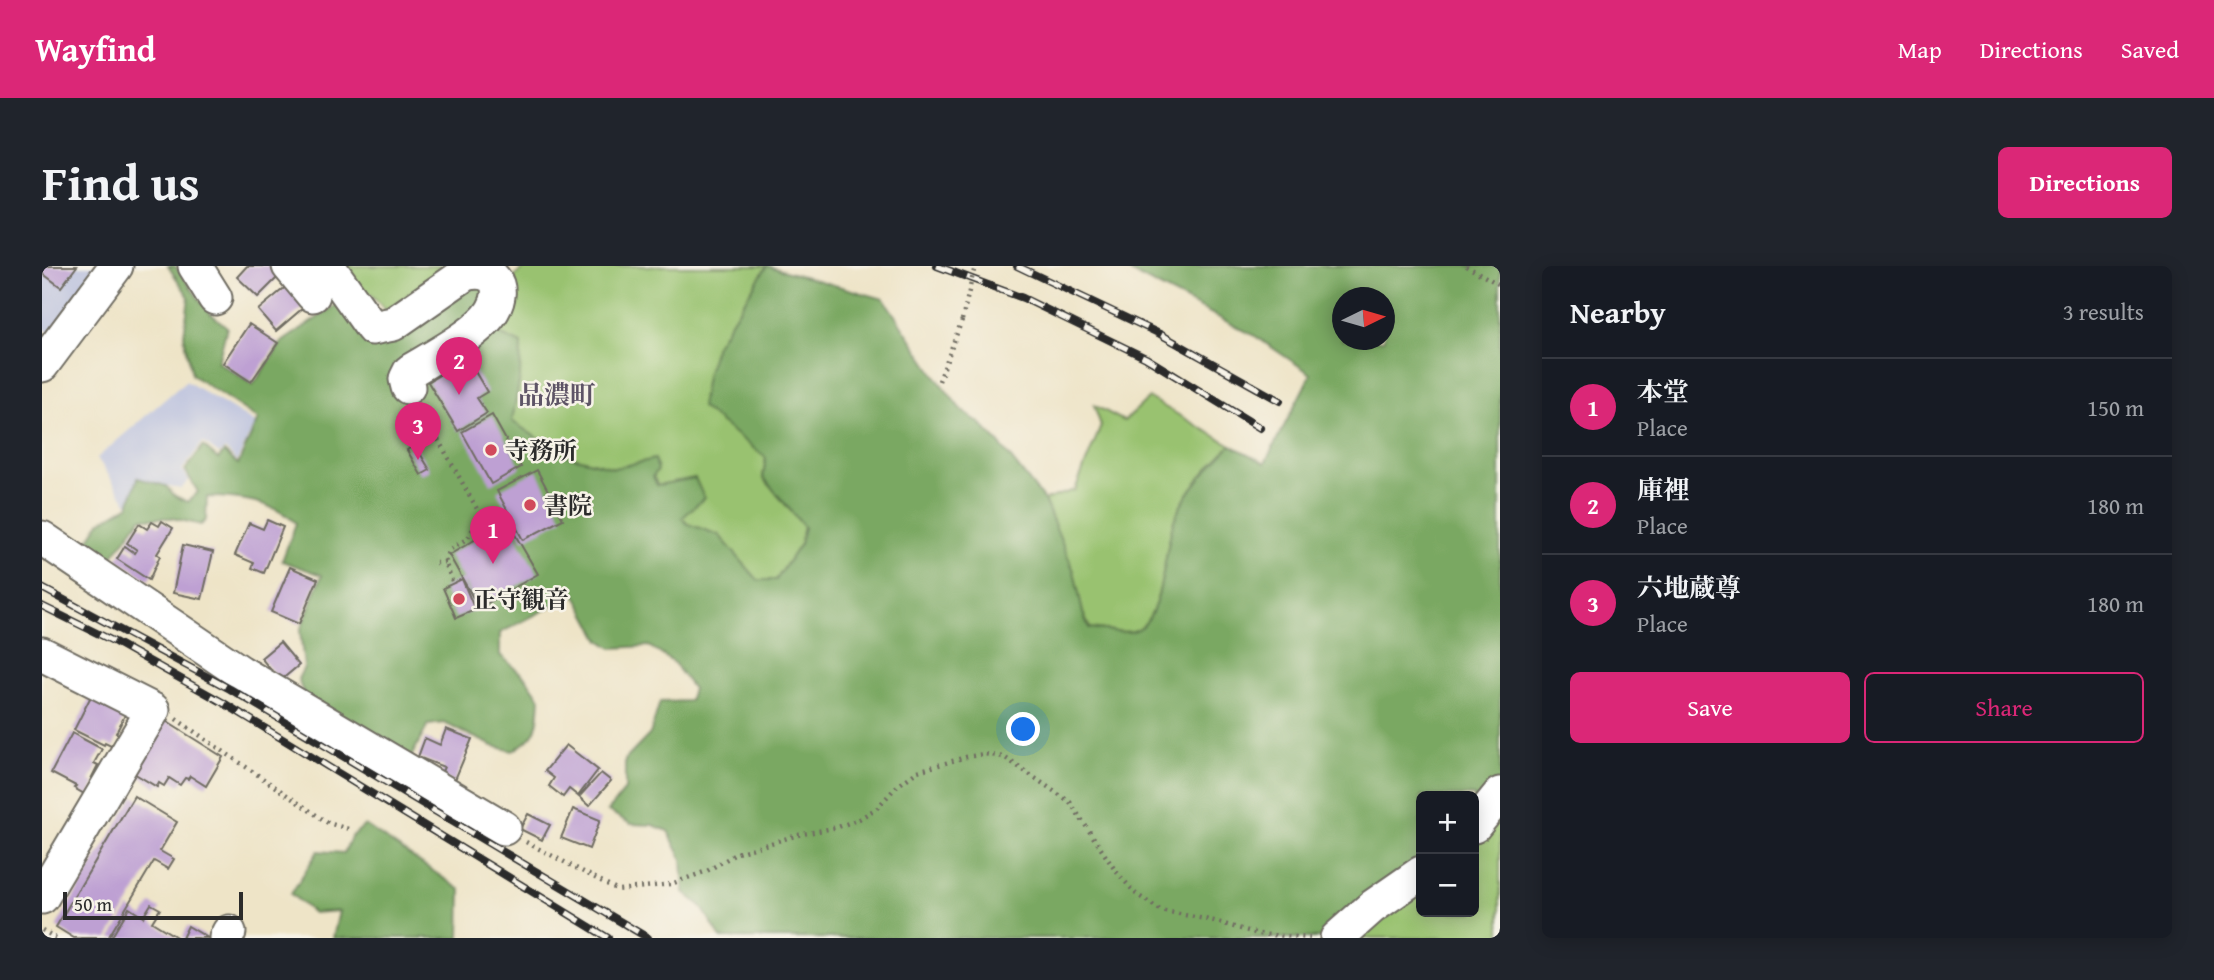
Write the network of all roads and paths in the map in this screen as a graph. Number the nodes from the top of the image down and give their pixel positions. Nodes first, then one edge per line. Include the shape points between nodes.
1 (116, 266) edge
2 (195, 266) edge
3 (289, 266) edge
4 (975, 266) edge
5 (1466, 266) edge
6 (320, 280) edge
7 (1500, 285) edge
8 (215, 298) dead end
9 (42, 365) edge
10 (939, 381) dead end
11 (408, 387) dead end
12 (430, 424) dead end
13 (481, 515) junction
14 (486, 525) dead end
15 (42, 538) edge
16 (444, 562) junction
17 (436, 563) dead end
18 (452, 581) dead end
19 (42, 654) edge
20 (153, 709) junction
21 (1500, 794) edge
22 (1479, 819) edge
23 (504, 828) joint
24 (352, 830) dead end
25 (1416, 876) edge
26 (42, 897) edge
27 (42, 930) edge
28 (56, 938) edge
29 (1310, 938) edge
30 (1337, 938) edge

1 - 9 street
2 - 8 street
3 - 6 street
4 - 10 path, bridge via 962,320
5 - 7 path
6 - 11 street via 372,328 393,324 465,274 486,271 493,277 499,297 484,324 410,371
12 - 13 path
13 - 14 path
13 - 16 path via 468,538 449,550
15 - 23 street via 240,672
16 - 17 path
16 - 18 path
19 - 20 street
20 - 24 path via 167,712 328,823
20 - 26 street
21 - 22 street
23 - 29 path via 618,890 650,888 707,870 737,853 859,819 918,771 984,754 1004,757 1070,802 1115,870 1136,894 1160,910 1258,934
25 - 30 street
27 - 28 path

